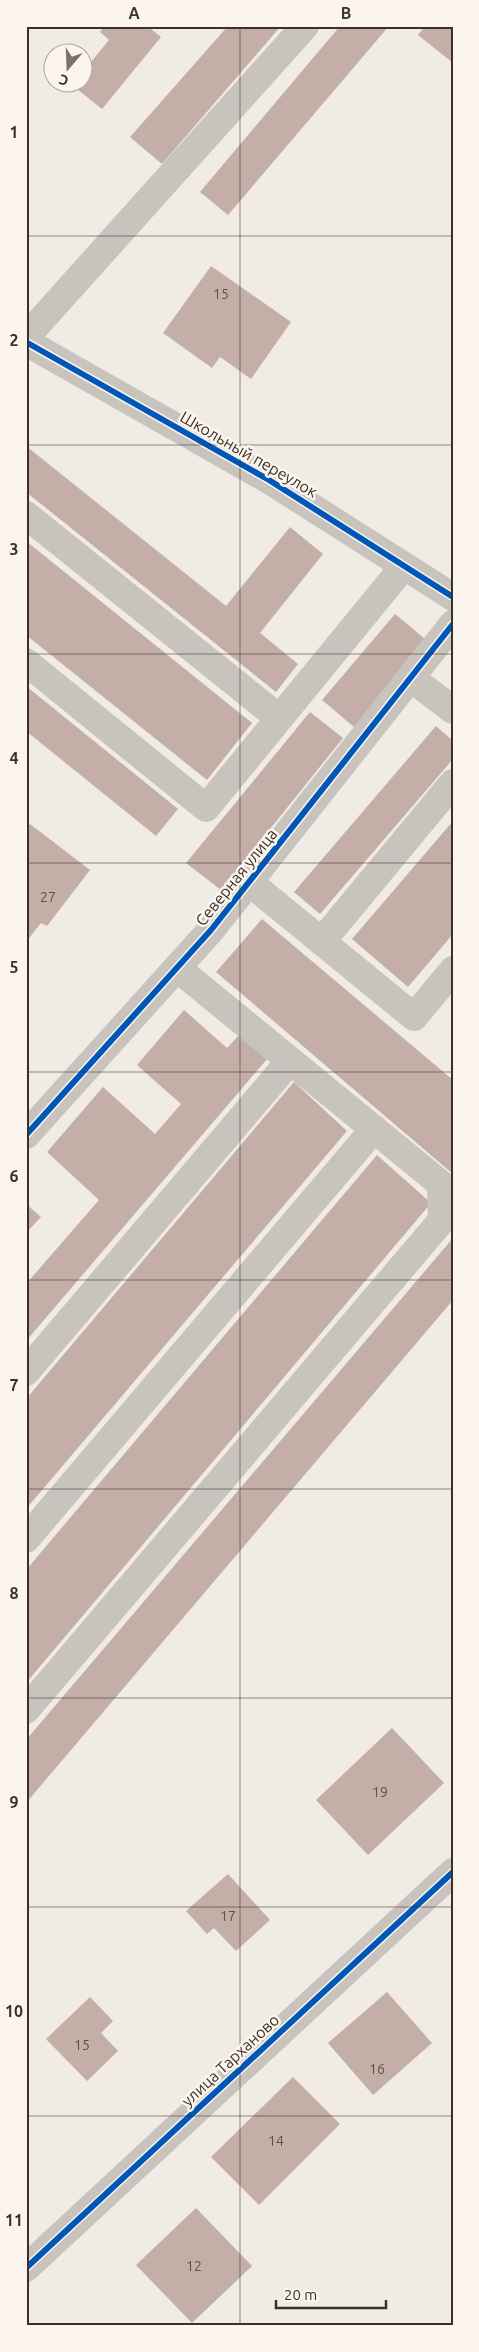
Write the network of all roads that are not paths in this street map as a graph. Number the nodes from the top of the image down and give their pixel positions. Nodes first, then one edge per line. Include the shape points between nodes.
1 (305, 26) edge
2 (26, 337) edge
3 (26, 342) edge
4 (26, 516) edge
5 (404, 566) junction
6 (453, 598) edge
7 (453, 624) edge
8 (26, 662) edge
9 (411, 678) junction
10 (453, 710) edge
11 (279, 718) junction
12 (453, 783) edge
13 (250, 882) junction
14 (322, 941) junction
15 (177, 968) junction
16 (453, 970) edge
17 (290, 1061) junction
18 (374, 1129) junction
19 (26, 1135) edge
20 (26, 1372) edge
21 (26, 1539) edge
22 (26, 1710) edge
23 (453, 1872) edge
24 (26, 2268) edge

1 - 2 street
3 - 5 street, Школьный переулок via 269,480
4 - 11 street
5 - 6 street, Школьный переулок
5 - 11 street
7 - 9 street, Северная улица
8 - 11 street via 206,808
9 - 10 street
9 - 13 street, Северная улица
12 - 14 street
13 - 14 street
13 - 15 street, Северная улица
14 - 16 street via 414,1017
15 - 17 street
15 - 19 street, Северная улица
17 - 18 street
17 - 20 street
18 - 21 street
18 - 22 street via 441,1184 442,1220
23 - 24 street, улица Тарханово

